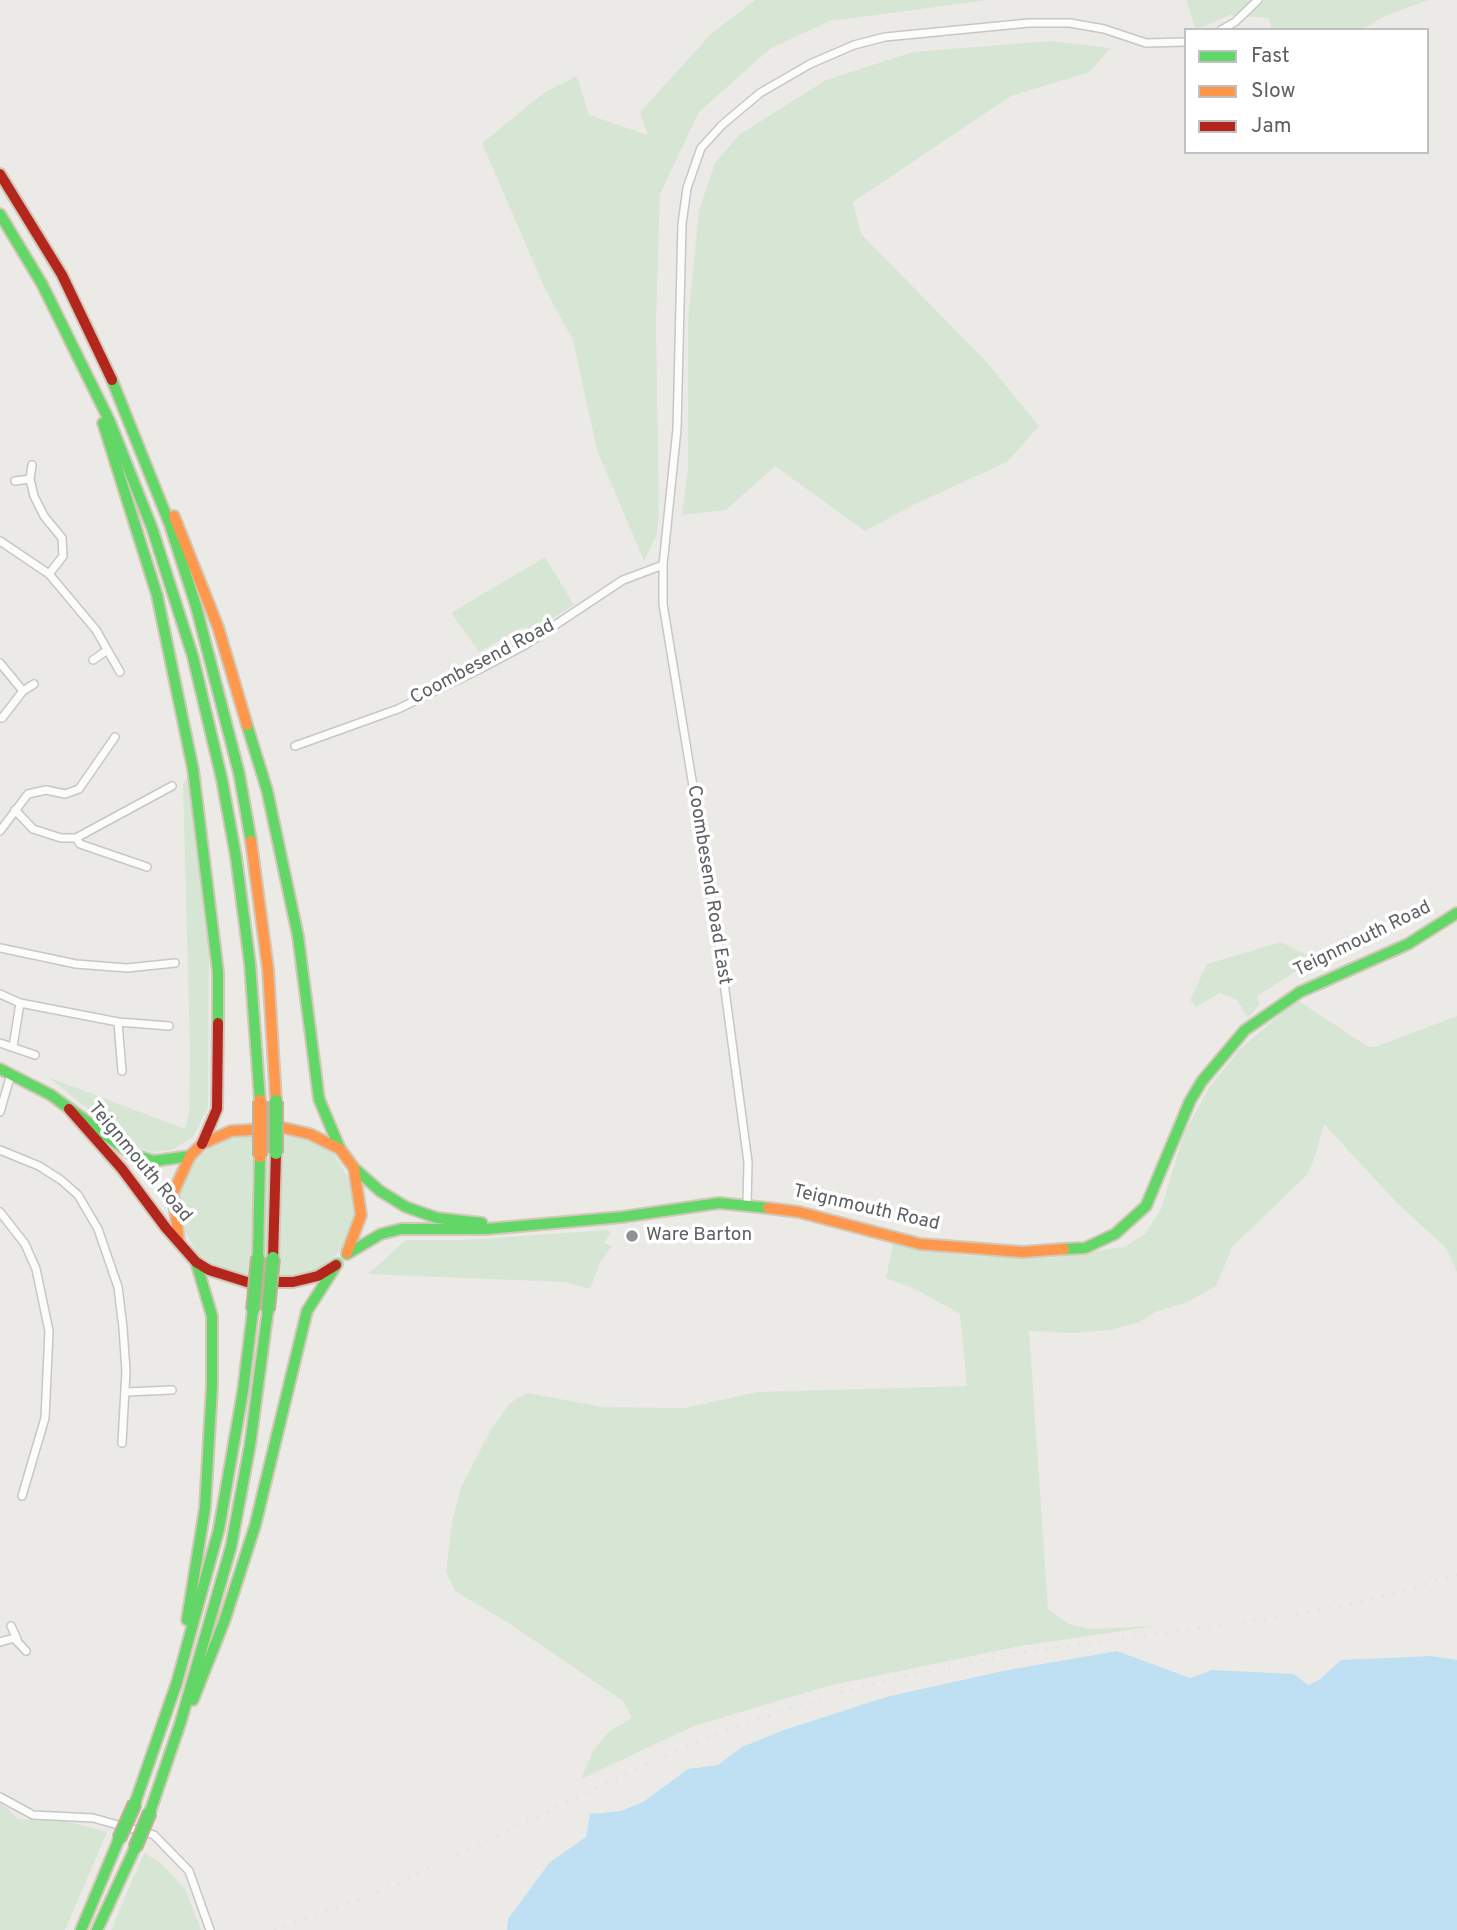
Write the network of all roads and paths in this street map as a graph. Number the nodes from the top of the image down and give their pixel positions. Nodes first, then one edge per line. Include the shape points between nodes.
1 (1258, 0) edge
2 (1224, 28) edge
3 (1184, 42) edge
4 (0, 174) edge
5 (0, 214) edge
6 (93, 386) junction
7 (32, 466) dead end
8 (151, 477) junction
9 (30, 479) junction
10 (15, 481) dead end
11 (0, 541) edge
12 (663, 565) junction
13 (49, 574) junction
14 (106, 651) junction
15 (93, 660) dead end
16 (0, 663) edge
17 (120, 672) dead end
18 (34, 684) dead end
19 (23, 691) junction
20 (2, 718) edge
21 (115, 737) dead end
22 (295, 746) dead end
23 (172, 786) dead end
24 (15, 810) junction
25 (0, 831) edge
26 (76, 838) junction
27 (147, 867) dead end
28 (1457, 913) edge
29 (0, 948) edge
30 (175, 963) dead end
31 (0, 994) edge
32 (20, 1003) junction
33 (118, 1022) junction
34 (169, 1026) dead end
35 (0, 1043) edge
36 (13, 1047) junction
37 (36, 1055) dead end
38 (6, 1071) edge
39 (122, 1071) dead end
40 (69, 1109) junction
41 (0, 1112) edge
42 (202, 1144) junction
43 (340, 1149) junction
44 (0, 1150) edge
45 (190, 1156) junction
46 (354, 1168) junction
47 (747, 1205) junction
48 (0, 1212) edge
49 (496, 1226) junction
50 (180, 1242) junction
51 (347, 1254) junction
52 (196, 1262) junction
53 (337, 1264) junction
54 (172, 1390) dead end
55 (125, 1392) junction
56 (122, 1443) dead end
57 (22, 1496) dead end
58 (11, 1626) dead end
59 (17, 1639) junction
60 (0, 1642) edge
61 (26, 1651) dead end
62 (177, 1682) junction
63 (180, 1724) junction
64 (0, 1797) edge
65 (81, 1930) edge
66 (97, 1930) edge
67 (209, 1930) edge

1 - 2 street
3 - 12 street, Coombesend Road East via 1146,43 1070,23 885,37 810,64 760,93 722,125 701,148 687,188 682,223 677,429
4 - 8 main road via 62,275
5 - 6 main road via 42,284
6 - 42 main road via 157,595 193,769 218,984 218,1109
6 - 62 main road, bridge via 165,567 215,748 243,904 260,1101 258,1257 243,1391 219,1529
7 - 9 street
8 - 43 main road via 192,560 256,745 298,936 318,1099
8 - 63 main road, bridge via 196,606 239,773 267,958 276,1101 273,1258 256,1407 234,1533
9 - 10 street
9 - 13 street via 44,516 62,538 63,556
11 - 13 street
12 - 22 street, Coombesend Road via 623,580 525,645 478,670 398,709
12 - 47 street, Coombesend Road East via 666,634 718,938 748,1162
13 - 14 street via 96,631
14 - 15 street
14 - 17 street
16 - 19 street
18 - 19 street
19 - 20 street
21 - 24 street via 79,789 65,794 46,790 28,794
23 - 26 street
24 - 25 street
24 - 26 street via 33,829
26 - 27 street via 80,844
28 - 47 main road, Teignmouth Road via 1408,944 1322,981 1261,1016 1202,1082 1146,1206 1115,1234 1085,1248 1022,1252 920,1244 799,1212
29 - 30 street via 76,964 127,968
31 - 32 street
32 - 33 street
32 - 36 street
33 - 34 street
33 - 39 street
35 - 36 street
36 - 37 street
38 - 40 main road, Teignmouth Road
38 - 41 street
40 - 45 main road, Teignmouth Road via 122,1149 144,1159
40 - 50 main road, Teignmouth Road
42 - 43 main road via 231,1130 263,1128 302,1132
42 - 45 main road
43 - 46 main road
44 - 55 street via 61,1180 78,1195 98,1229 118,1287
45 - 50 main road via 173,1194
46 - 49 main road, Teignmouth Road via 394,1201 421,1213
46 - 51 main road via 361,1215
47 - 49 main road, Teignmouth Road via 719,1203 622,1217
48 - 57 street via 25,1244 36,1269 49,1331 45,1418
49 - 51 main road, Teignmouth Road via 389,1231
50 - 52 main road
51 - 53 main road
52 - 53 main road via 233,1279 278,1282 318,1276
52 - 62 main road via 212,1316 211,1421 200,1556
53 - 63 main road via 307,1311 241,1572 202,1683
54 - 55 street
55 - 56 street
58 - 59 street
59 - 60 street
59 - 61 street
62 - 65 main road, bridge via 135,1803
63 - 66 main road, bridge via 150,1812
64 - 67 street via 33,1815 93,1818 154,1835 189,1871

